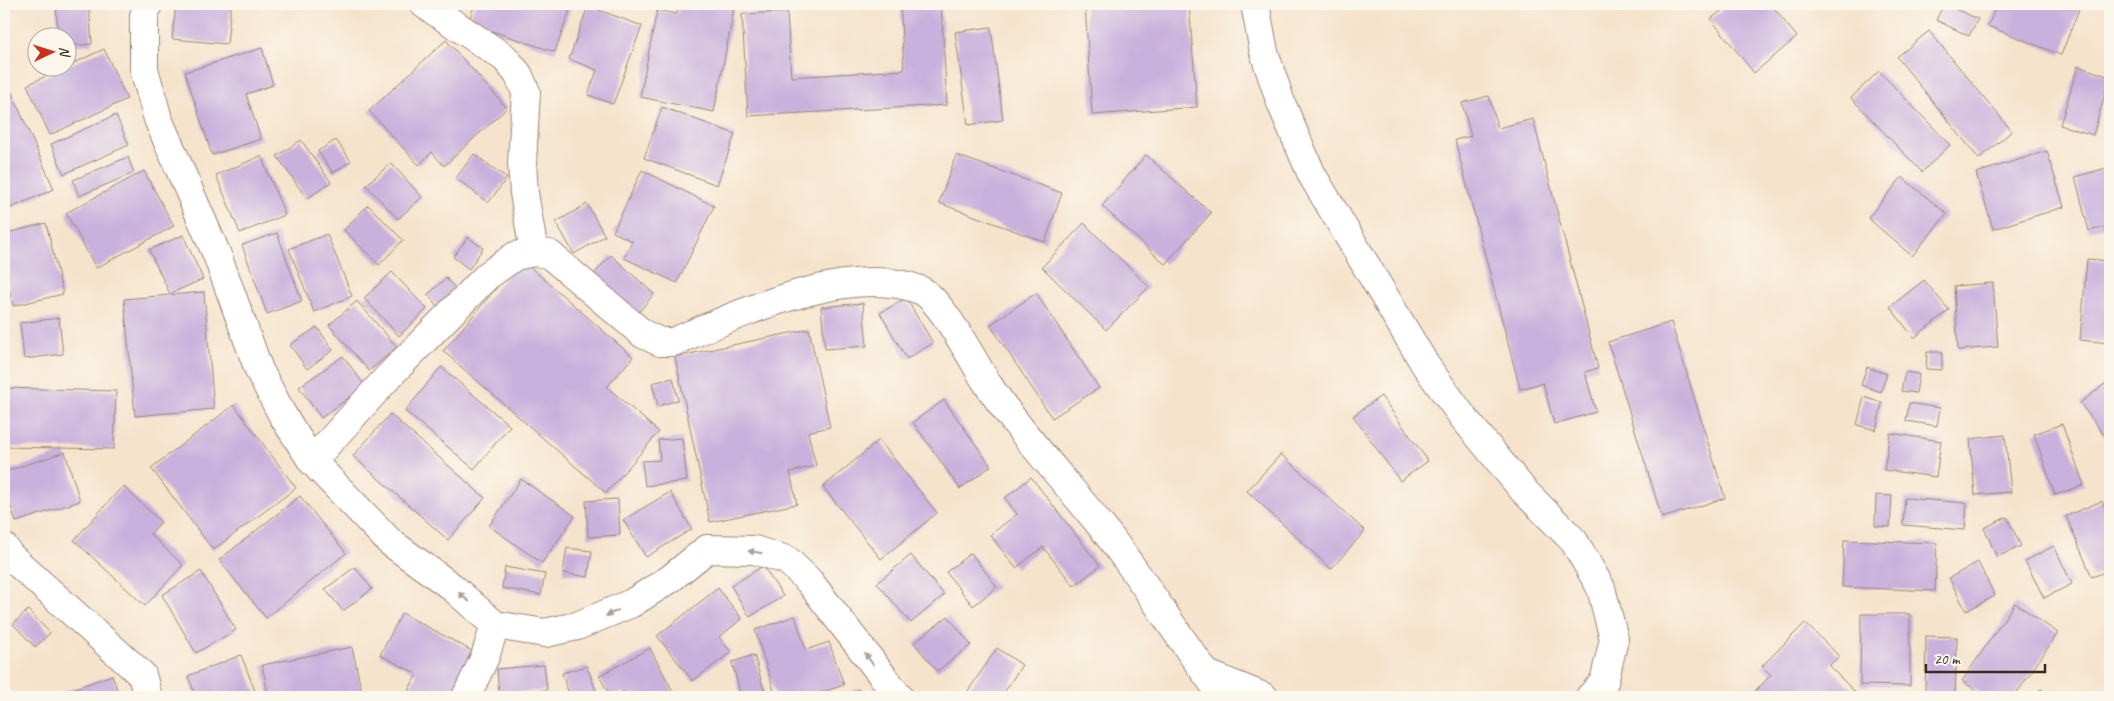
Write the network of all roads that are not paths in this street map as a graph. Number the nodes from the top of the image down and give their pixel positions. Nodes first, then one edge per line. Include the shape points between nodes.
1 (148, 4) edge
2 (424, 4) edge
3 (1255, 4) edge
4 (534, 252) junction
5 (312, 461) junction
6 (4, 547) edge
7 (495, 624) junction
8 (1207, 674) junction
9 (148, 697) edge
10 (466, 697) edge
11 (899, 697) edge
12 (1224, 697) edge
13 (1264, 697) edge
14 (1590, 697) edge

1 - 5 street via 144,16 144,69 158,119 217,255 259,370
2 - 4 street via 505,58 518,74 526,92 522,163
3 - 14 street via 1264,52 1281,103 1312,175 1426,366 1524,491 1574,540 1600,588 1614,639 1604,682
4 - 5 street via 515,256 487,276
4 - 8 street via 549,254 643,334 660,342 673,342 747,311 834,286 868,281 901,284 922,291 942,310 1004,409 1112,540
7 -> 5 street via 452,587 390,542
6 - 9 street via 142,675
7 - 10 street via 485,657
11 -> 7 street via 809,581 787,560 754,550 707,549 670,579 632,603 577,626 545,633
8 - 12 street
8 - 13 street

